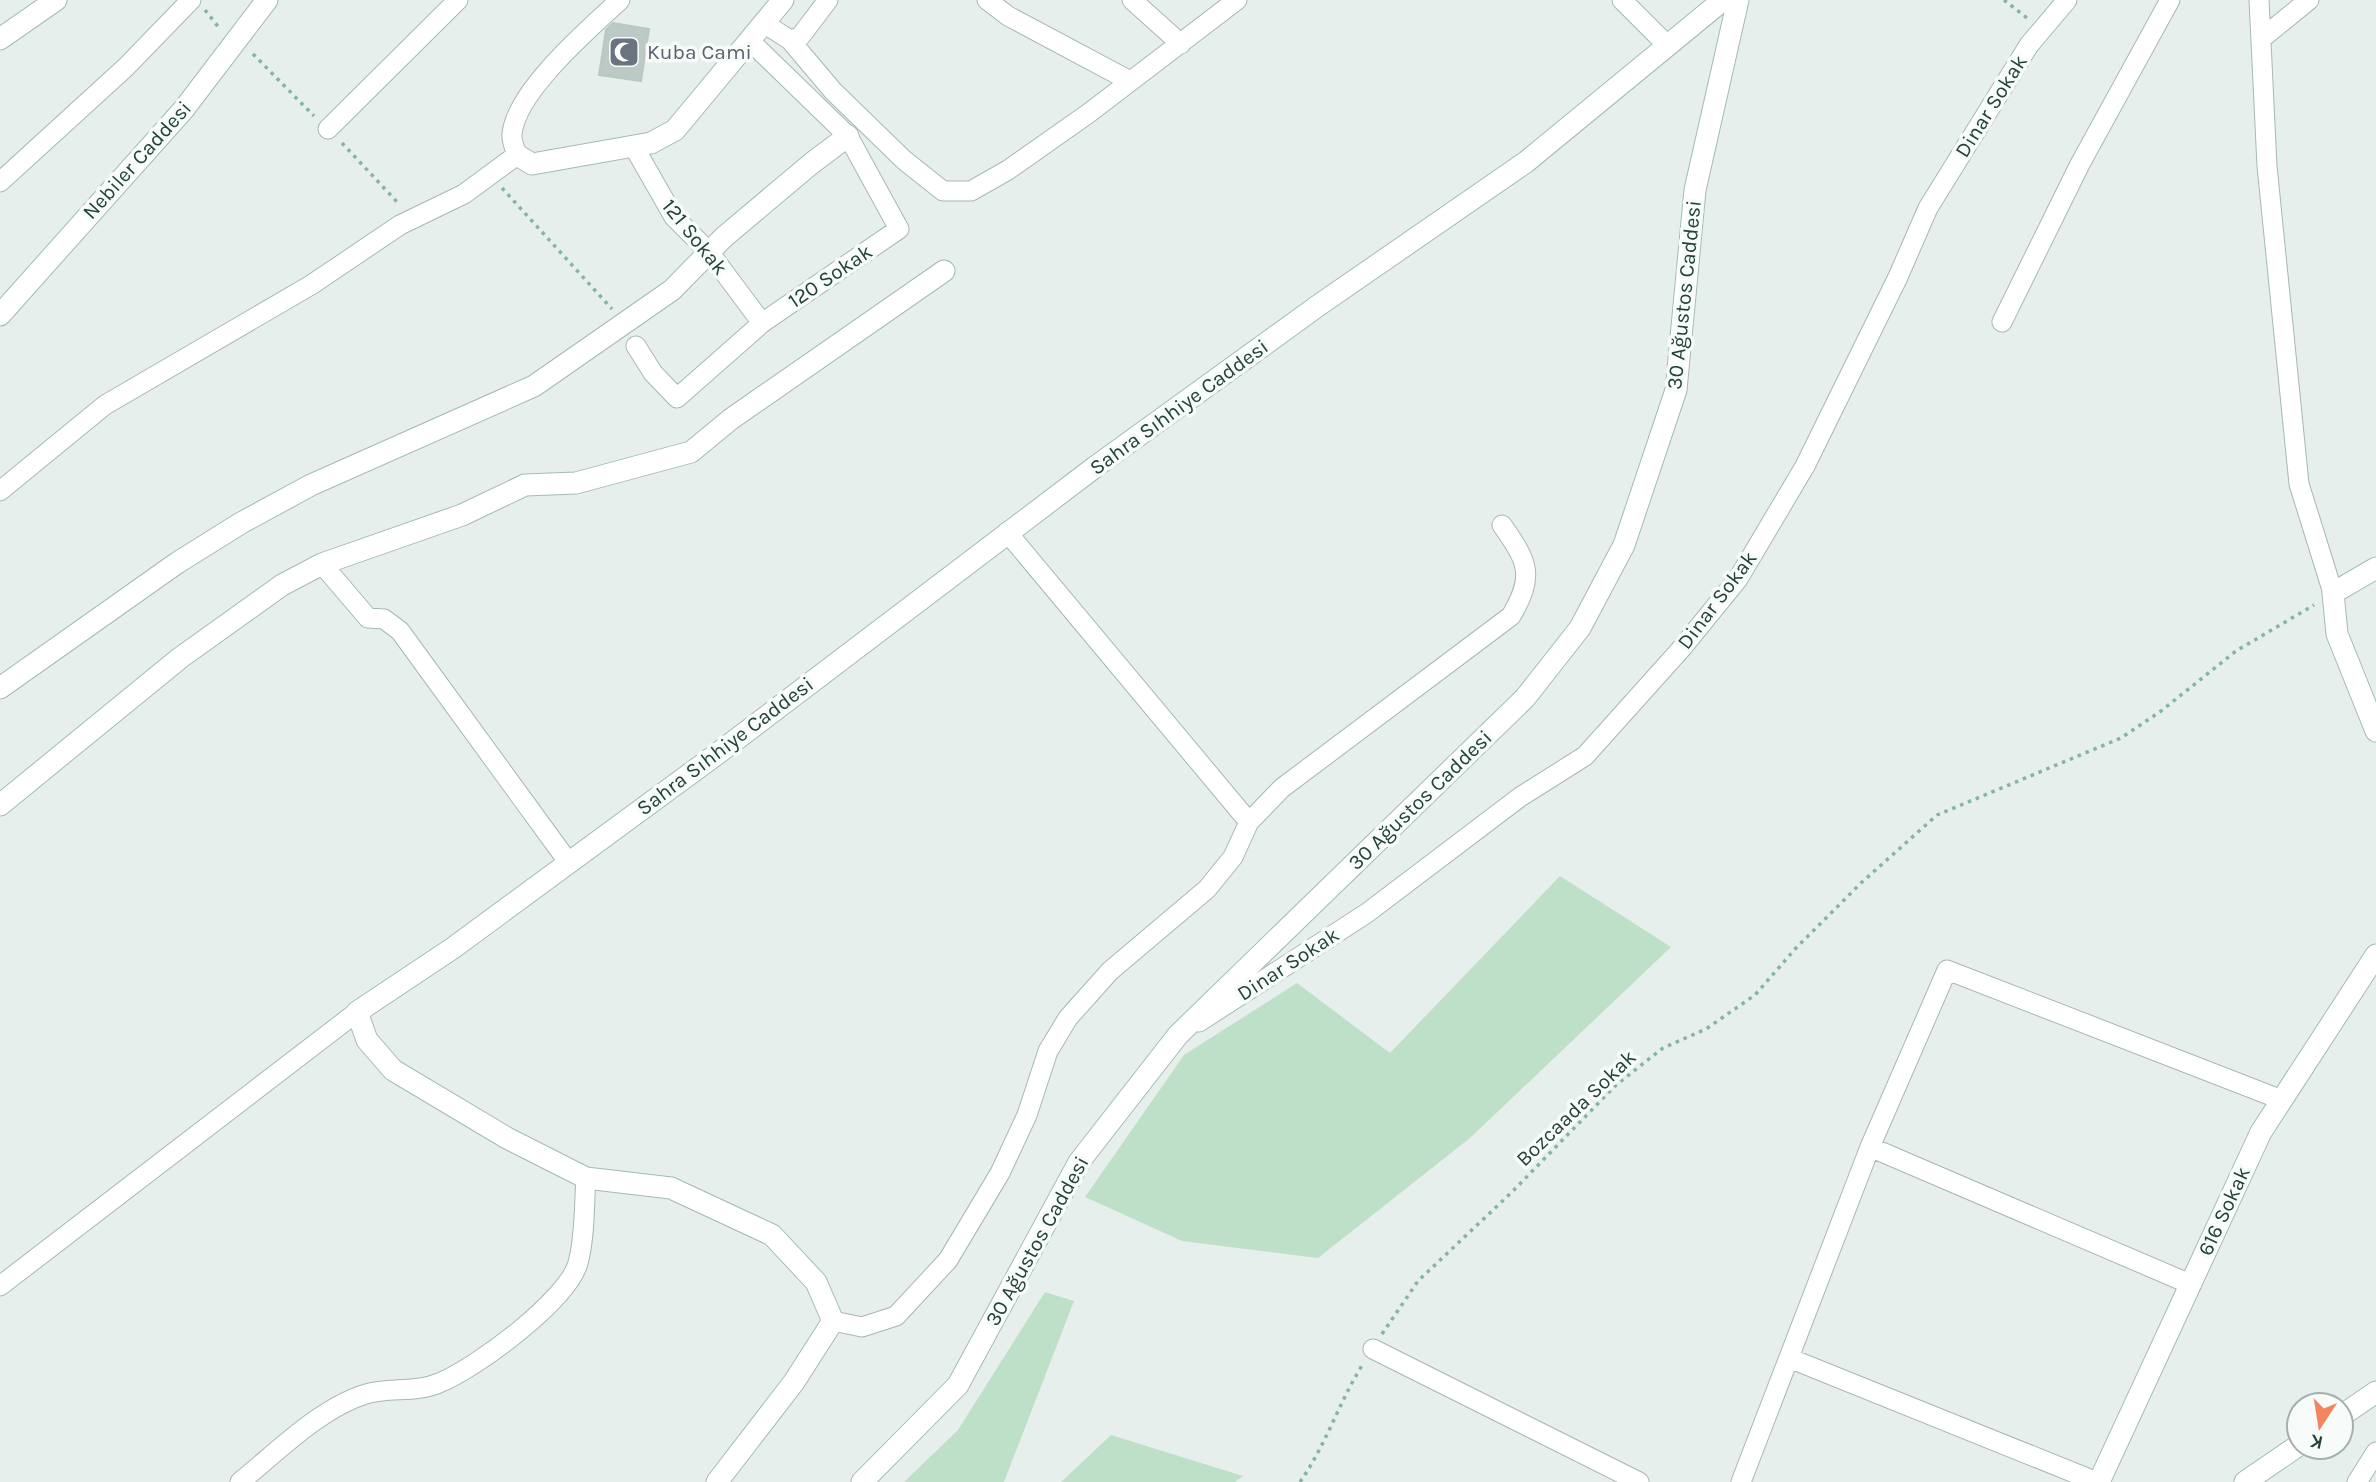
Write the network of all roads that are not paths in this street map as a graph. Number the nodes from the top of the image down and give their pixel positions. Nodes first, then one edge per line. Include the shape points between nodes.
1 (56, 0) edge
2 (191, 0) edge
3 (267, 0) edge
4 (458, 0) edge
5 (620, 0) edge
6 (783, 0) edge
7 (828, 0) edge
8 (987, 0) edge
9 (1132, 0) edge
10 (1237, 0) edge
11 (1622, 0) edge
12 (1723, 0) edge
13 (1738, 0) edge
14 (2067, 0) edge
15 (2170, 0) edge
16 (2259, 0) edge
17 (2309, 0) edge
18 (765, 24) junction
19 (2261, 39) junction
20 (0, 40) edge
21 (790, 40) junction
22 (750, 41) junction
23 (1181, 44) junction
24 (1667, 45) junction
25 (1130, 81) junction
26 (328, 129) road end
27 (848, 136) junction
28 (634, 147) junction
29 (516, 155) junction
30 (0, 182) edge
31 (709, 252) junction
32 (944, 271) dead end
33 (0, 315) edge
34 (2002, 322) dead end
35 (762, 323) junction
36 (636, 346) dead end
37 (0, 491) edge
38 (1502, 525) dead end
39 (1007, 532) junction
40 (322, 564) junction
41 (2376, 568) edge
42 (2333, 593) junction
43 (0, 688) edge
44 (2376, 731) edge
45 (0, 806) edge
46 (1249, 822) junction
47 (569, 863) junction
48 (2376, 955) edge
49 (357, 1012) junction
50 (1178, 1035) junction
51 (2282, 1100) junction
52 (1870, 1147) junction
53 (586, 1178) junction
54 (2190, 1283) junction
55 (0, 1286) edge
56 (833, 1321) junction
57 (1373, 1349) road end
58 (1789, 1358) junction
59 (2376, 1392) edge
60 (2355, 1406) edge
61 (2376, 1452) edge
62 (2285, 1455) edge
63 (240, 1482) edge
64 (717, 1482) edge
65 (862, 1482) edge
66 (1639, 1482) edge
67 (1741, 1482) edge
68 (2098, 1482) edge
69 (2245, 1482) edge
70 (2357, 1482) edge

1 - 20 street
2 - 30 street via 126,67
3 - 33 street, Nebiler Caddesi via 241,48
4 - 26 street
5 - 29 street via 556,61 524,104 512,135
6 - 18 street
7 - 21 street via 800,37
8 - 25 street via 1008,16
9 - 23 street
10 - 23 street
11 - 24 street
12 - 24 street, Sahra Sıhhiye Caddesi
13 - 50 street, 30 Ağustos Caddesi via 1695,190 1676,390 1624,545 1580,628 1525,698
14 - 50 street, Dinar Sokak via 2029,45 1928,208 1785,500 1738,579 1681,649 1585,755 1520,797 1367,913
15 - 34 street via 2080,164
16 - 19 street
17 - 19 street
18 - 21 street
18 - 22 street
19 - 42 street via 2267,166 2299,484
21 - 25 street via 833,92 943,191 971,191 1008,170
22 - 27 street
22 - 28 street via 675,130 651,144
23 - 25 street
24 - 39 street, Sahra Sıhhiye Caddesi via 1526,162 1319,305
27 - 31 street
27 - 35 street, 120 Sokak via 899,229
28 - 29 street via 531,164
28 - 31 street, 121 Sokak via 674,217
29 - 37 street via 464,194 381,236 311,285 104,405
31 - 35 street, 121 Sokak
31 - 43 street via 671,289 534,386 311,485 241,523
32 - 40 street via 731,419 691,452 576,483 525,485 462,515
35 - 36 street, 120 Sokak via 677,398
38 - 46 street via 1521,551 1525,566 1525,592 1511,616 1282,788
39 - 46 street
39 - 47 street, Sahra Sıhhiye Caddesi
40 - 45 street via 282,585 190,650
40 - 47 street via 368,618 384,619 400,631
41 - 42 street
42 - 44 street via 2337,634
46 - 56 street via 1233,857 1207,889 1110,971 1068,1018 1048,1051 1027,1115 1000,1172 948,1260 896,1316 862,1327
47 - 49 street, Sahra Sıhhiye Caddesi
48 - 51 street, 616 Sokak
49 - 53 street via 367,1040 393,1070 507,1138
49 - 55 street
50 - 65 street, 30 Ağustos Caddesi via 1079,1163 958,1385
51 - 52 street via 1947,970
51 - 54 street, 616 Sokak via 2261,1132
52 - 54 street
52 - 58 street
53 - 56 street via 671,1188 772,1235 816,1282
53 - 63 street via 578,1265 549,1306 472,1365 439,1383 367,1394 314,1422
54 - 68 street, 616 Sokak
56 - 64 street via 794,1382
57 - 66 street
58 - 67 street
58 - 68 street
59 - 60 street
61 - 70 street
62 - 69 street

